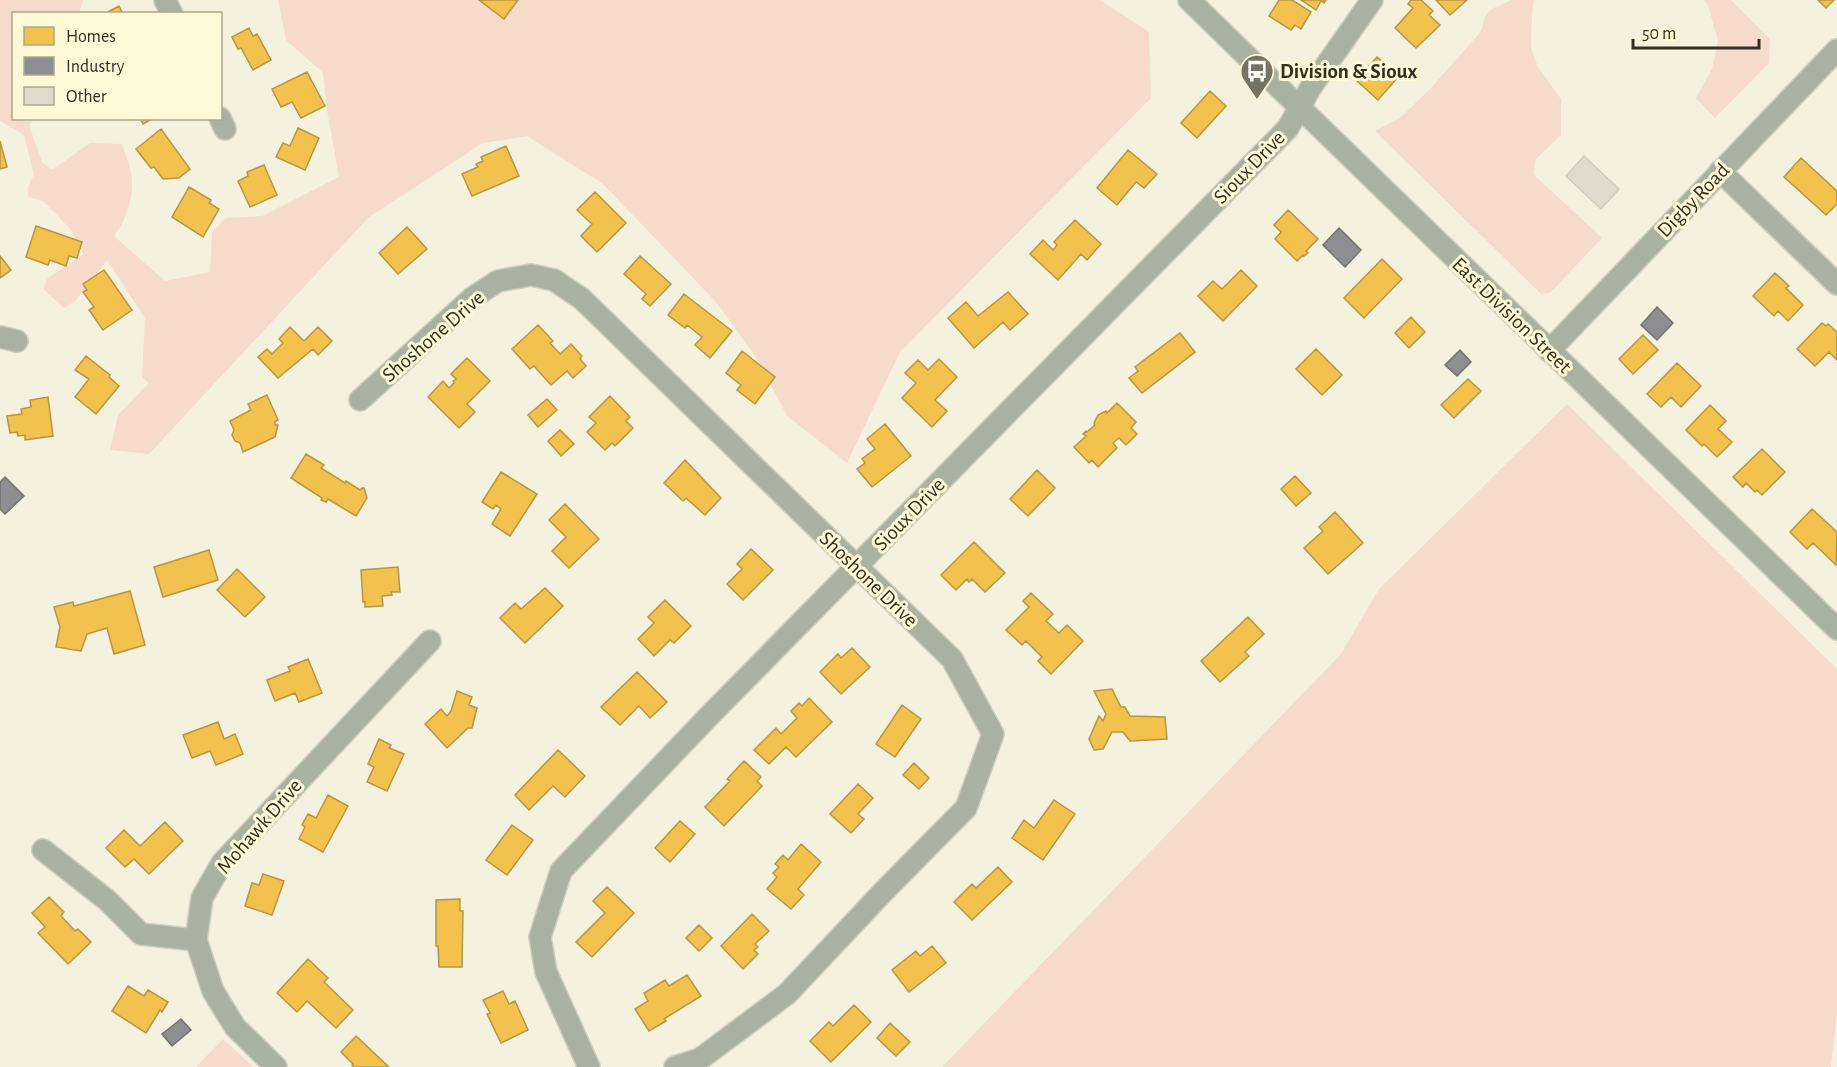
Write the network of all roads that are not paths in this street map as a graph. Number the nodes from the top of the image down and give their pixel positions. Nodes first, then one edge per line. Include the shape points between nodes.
1 (1189, 0) edge
2 (1372, 0) edge
3 (1837, 50) edge
4 (1299, 108) junction
5 (1720, 171) junction
6 (1837, 284) edge
7 (1549, 351) junction
8 (360, 400) dead end
9 (856, 568) junction
10 (1837, 629) edge
11 (430, 641) dead end
12 (44, 850) dead end
13 (196, 940) junction
14 (276, 1067) edge
15 (589, 1067) edge
16 (675, 1067) edge

1 - 4 street, East Division Street
2 - 4 street, Sioux Drive
3 - 5 street, Digby Road
4 - 7 street, East Division Street
4 - 9 street, Sioux Drive via 1288,128
5 - 6 street
5 - 7 street, Digby Road
7 - 10 street, East Division Street
8 - 9 street, Shoshone Drive via 472,298 498,281 531,275 554,280 582,298
9 - 15 street, Sioux Drive via 561,871 540,937 546,972
9 - 16 street, Shoshone Drive via 952,659 993,734 986,756 966,808 787,994 700,1059
11 - 13 street, Mohawk Drive via 222,863 202,898
12 - 13 street via 107,900 141,934
13 - 14 street, Mohawk Drive via 213,991 235,1027

